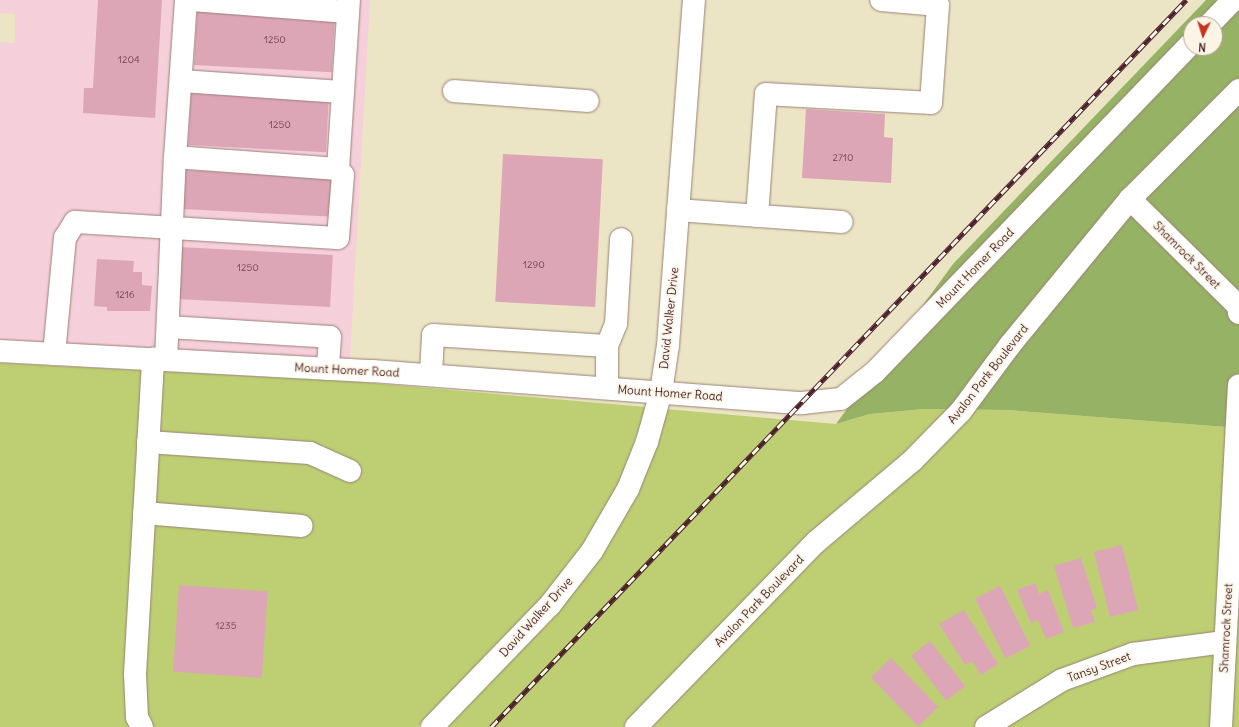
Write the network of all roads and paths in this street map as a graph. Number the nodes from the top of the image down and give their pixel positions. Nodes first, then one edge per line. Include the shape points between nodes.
1 (186, 0) edge
2 (192, 0) edge
3 (694, 0) edge
4 (881, 0) edge
5 (1232, 0) edge
6 (938, 2) edge
7 (348, 6) edge
8 (1217, 16) edge
9 (1183, 52) edge
10 (181, 81) junction
11 (1239, 90) edge
12 (454, 91) dead end
13 (342, 92) junction
14 (588, 101) dead end
15 (175, 157) junction
16 (338, 169) junction
17 (1130, 199) junction
18 (678, 210) junction
19 (757, 216) junction
20 (842, 222) dead end
21 (172, 229) junction
22 (621, 239) dead end
23 (1239, 313) edge
24 (168, 327) junction
25 (607, 346) junction
26 (0, 351) edge
27 (54, 354) junction
28 (159, 360) junction
29 (328, 369) junction
30 (431, 375) junction
31 (1239, 385) edge
32 (607, 388) junction
33 (661, 392) junction
34 (148, 442) junction
35 (350, 471) dead end
36 (144, 513) junction
37 (300, 526) dead end
38 (1224, 642) junction
39 (142, 727) edge
40 (432, 727) edge
41 (636, 727) edge
42 (986, 727) edge
43 (1221, 727) edge

1 - 10 street
2 - 7 street
3 - 18 street, David Walker Drive
4 - 6 street
5 - 8 street
6 - 19 street via 931,103 766,94
7 - 13 street
9 - 33 street, Mount Homer Road via 875,372 841,399 816,403
10 - 13 street
10 - 15 street
11 - 17 street, Avalon Park Boulevard
12 - 14 street
13 - 16 street
15 - 16 street
15 - 21 street
16 - 21 street via 342,175 338,238
17 - 23 street, Shamrock Street via 1238,306
17 - 41 street, Avalon Park Boulevard via 1010,345 961,411 914,460 816,542
18 - 19 street
18 - 33 street, David Walker Drive
19 - 20 street
21 - 24 street
21 - 27 street via 74,222 69,227 64,238
22 - 25 street via 616,324
24 - 28 street
24 - 29 street via 330,337
25 - 30 street via 434,335
25 - 32 street
26 - 27 street, Mount Homer Road
27 - 28 street, Mount Homer Road
28 - 29 street, Mount Homer Road
28 - 34 street
29 - 30 street, Mount Homer Road
30 - 32 street, Mount Homer Road
31 - 38 street, Shamrock Street
32 - 33 street, Mount Homer Road
33 - 40 street, David Walker Drive via 628,489 592,551 550,605
34 - 35 street via 310,453
34 - 36 street
36 - 37 street
36 - 39 street via 135,674 137,717
38 - 42 street, Tansy Street via 1133,654 1062,680
38 - 43 street, Shamrock Street

